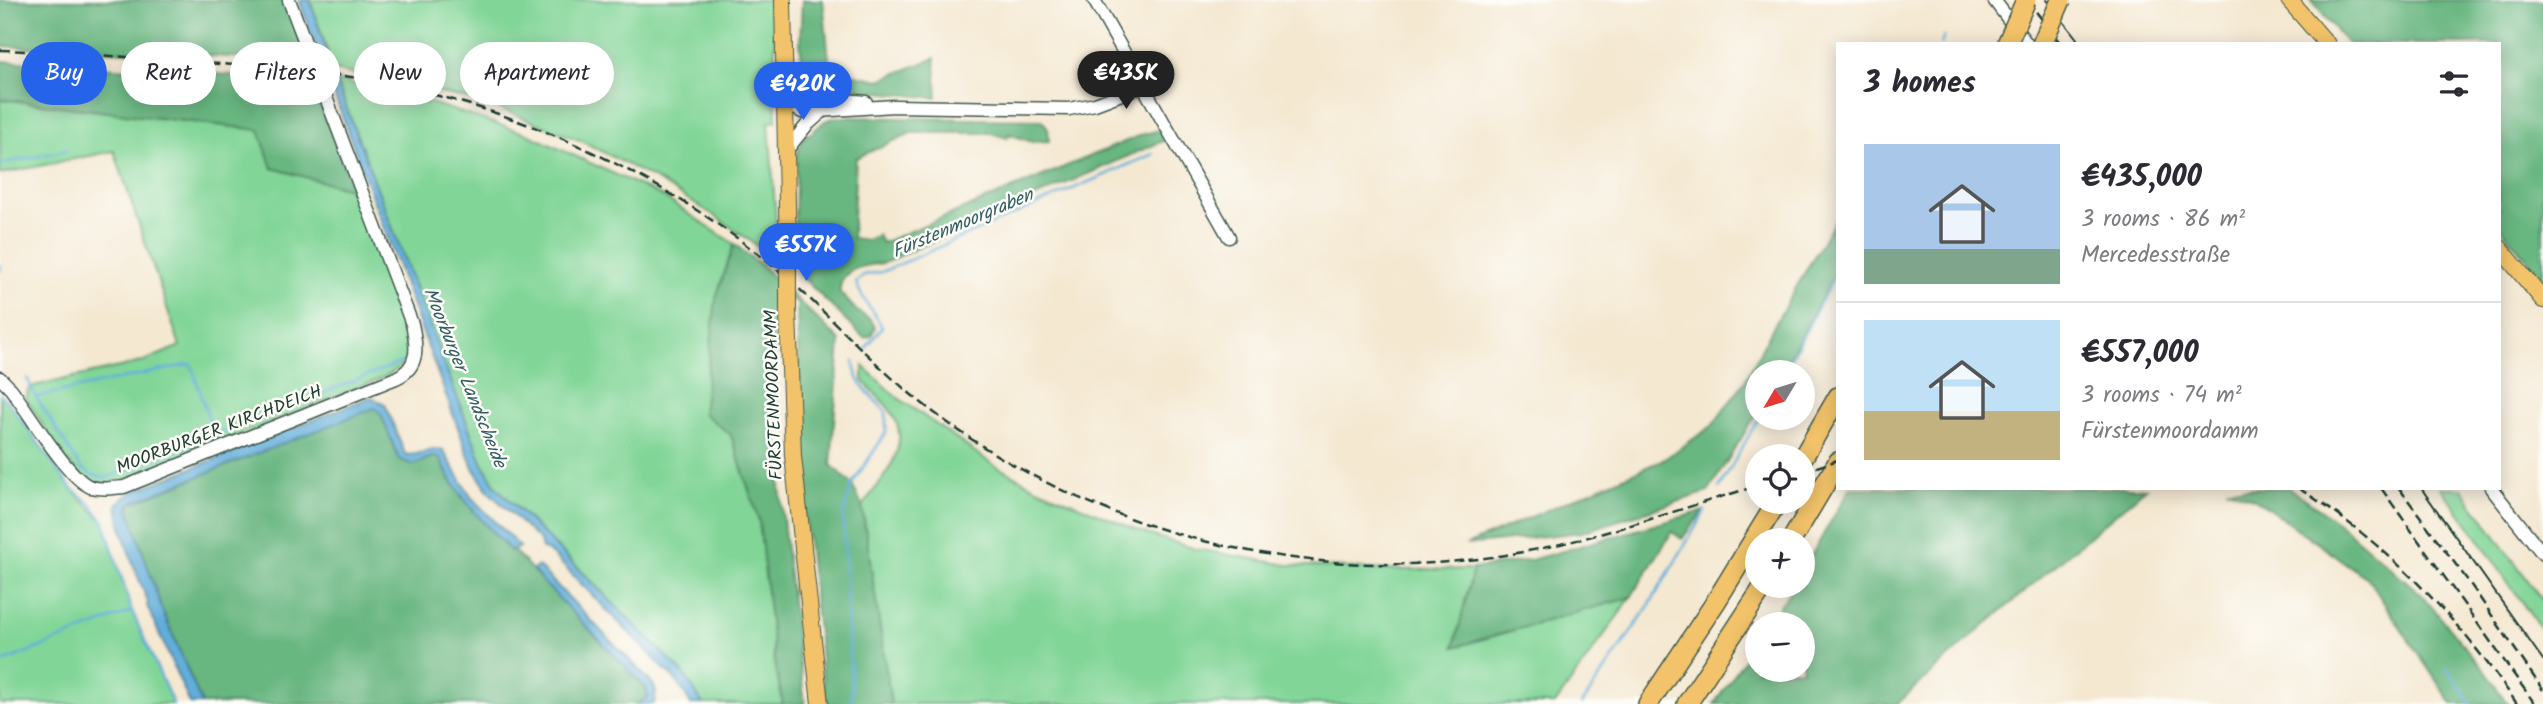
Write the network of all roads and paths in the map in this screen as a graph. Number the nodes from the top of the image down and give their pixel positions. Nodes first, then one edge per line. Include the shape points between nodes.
1 (289, 0) edge
2 (783, 0) edge
3 (1094, 0) edge
4 (1994, 0) edge
5 (2025, 0) edge
6 (2061, 0) edge
7 (2289, 0) edge
8 (2008, 42) edge
9 (2026, 42) edge
10 (2043, 42) edge
11 (2325, 42) edge
12 (1143, 86) junction
13 (784, 94) junction
14 (894, 106) junction
15 (823, 110) junction
16 (785, 152) junction
17 (1229, 237) dead end
18 (2501, 249) edge
19 (2543, 300) edge
20 (0, 378) edge
21 (1836, 401) edge
22 (1811, 444) edge
23 (1835, 466) edge
24 (2493, 490) edge
25 (1770, 514) edge
26 (1799, 528) edge
27 (2543, 554) edge
28 (1755, 598) edge
29 (820, 704) edge
30 (1648, 704) edge
31 (1687, 704) edge

1 - 20 street, MOORBURGER KIRCHDEICH via 412,324 416,350 411,368 396,378 124,486 106,489 88,486 72,472
2 - 13 main road, FÜRSTENMOORDAMM
3 - 12 street
4 - 9 street
5 - 8 highway, bridge
6 - 10 highway, bridge
7 - 11 main road
12 - 14 street via 1069,109
12 - 17 street
13 - 14 street
13 - 15 street via 798,111
13 - 16 main road, FÜRSTENMOORDAMM
14 - 15 street
15 - 16 street
16 - 29 main road, FÜRSTENMOORDAMM, bridge via 793,456
18 - 19 main road
21 - 22 highway
23 - 26 highway
24 - 27 street
25 - 30 highway
28 - 31 highway

